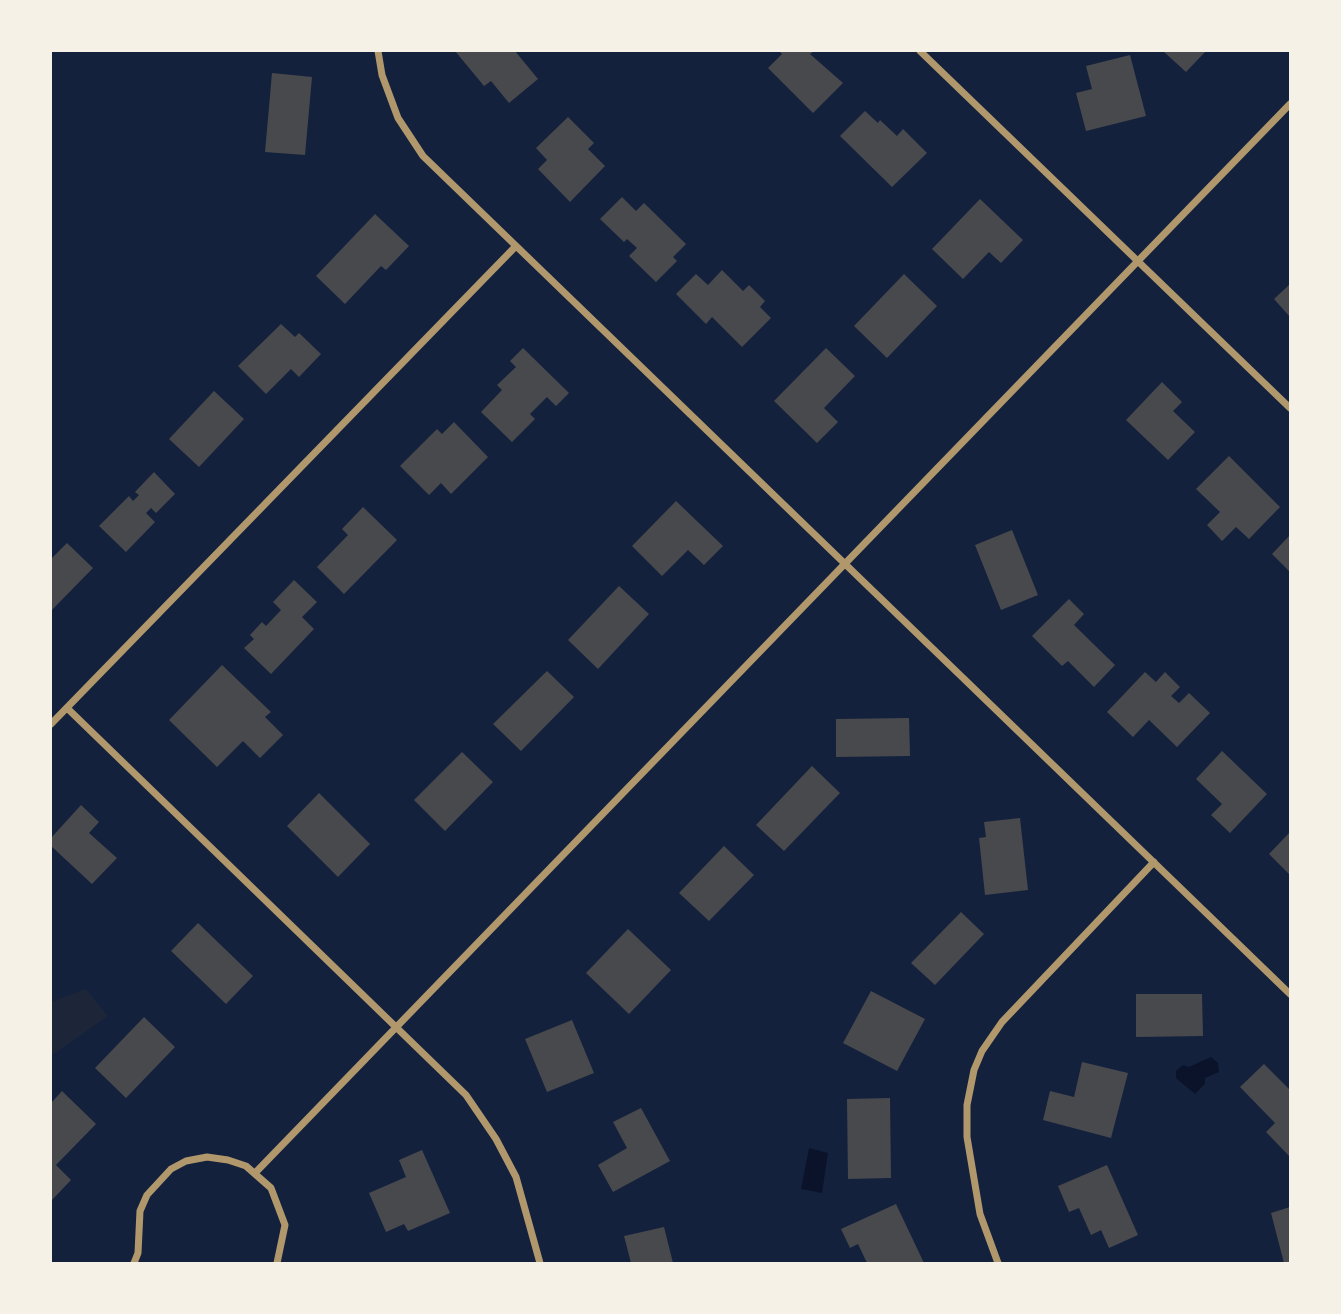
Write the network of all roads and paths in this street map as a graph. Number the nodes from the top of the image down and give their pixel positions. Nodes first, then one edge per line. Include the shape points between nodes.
1 (377, 51) edge
2 (920, 51) edge
3 (1290, 104) edge
4 (515, 247) junction
5 (1137, 260) junction
6 (1290, 408) edge
7 (845, 563) junction
8 (67, 708) junction
9 (51, 724) edge
10 (1154, 862) junction
11 (1290, 994) edge
12 (397, 1026) junction
13 (256, 1172) junction
14 (134, 1263) edge
15 (278, 1263) edge
16 (540, 1263) edge
17 (998, 1263) edge

1 - 4 street via 389,97 423,156
2 - 5 street
3 - 5 street
4 - 7 street
4 - 8 street
5 - 6 street
5 - 7 street
7 - 10 street
7 - 12 street
8 - 9 street
8 - 12 street
10 - 11 street
10 - 17 street via 1002,1022 974,1070 967,1137 981,1214
12 - 13 street
12 - 16 street via 484,1119 524,1197
13 - 14 street via 218,1158 186,1161 171,1169 155,1183 140,1211
13 - 15 street via 271,1188 283,1213

